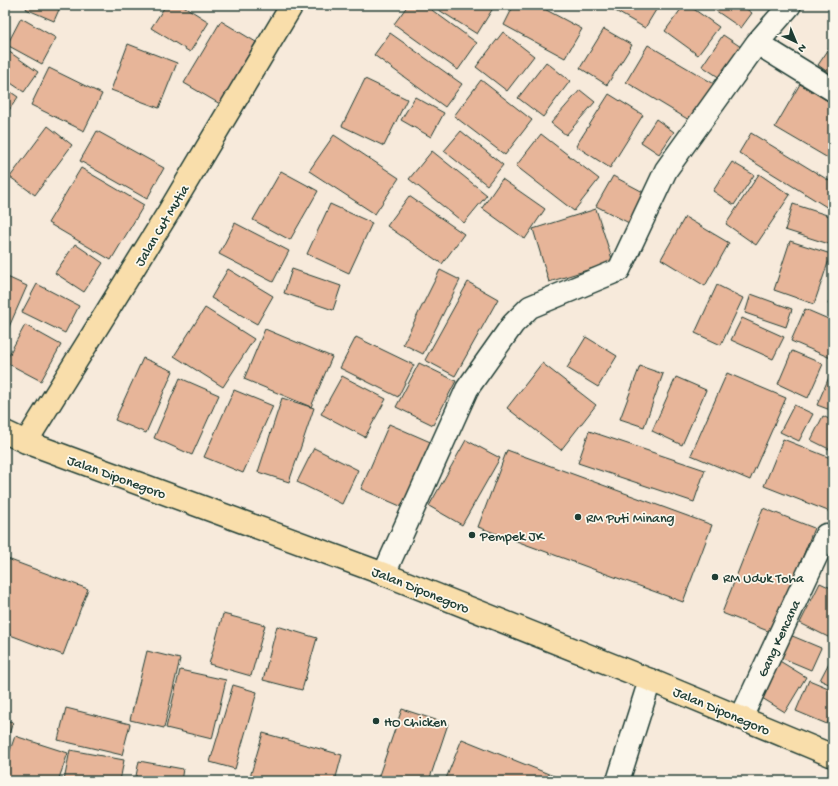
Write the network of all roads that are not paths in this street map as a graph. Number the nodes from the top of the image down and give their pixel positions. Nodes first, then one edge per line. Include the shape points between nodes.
1 (292, 5) edge
2 (790, 5) edge
3 (758, 43) junction
4 (833, 90) edge
5 (5, 432) edge
6 (26, 442) junction
7 (826, 535) dead end
8 (384, 574) junction
9 (650, 680) junction
10 (741, 718) junction
11 (833, 756) edge
12 (618, 781) edge

1 - 6 main road, Jalan Cut Mutia via 164,220
2 - 3 street
3 - 4 street
3 - 8 street via 666,170 619,270 530,307 513,324 467,389
5 - 6 main road, Jalan Diponegoro
6 - 8 main road, Jalan Diponegoro
7 - 10 street, Gang Kencana
8 - 9 main road, Jalan Diponegoro
9 - 10 main road, Jalan Diponegoro
9 - 12 street
10 - 11 main road, Jalan Diponegoro

